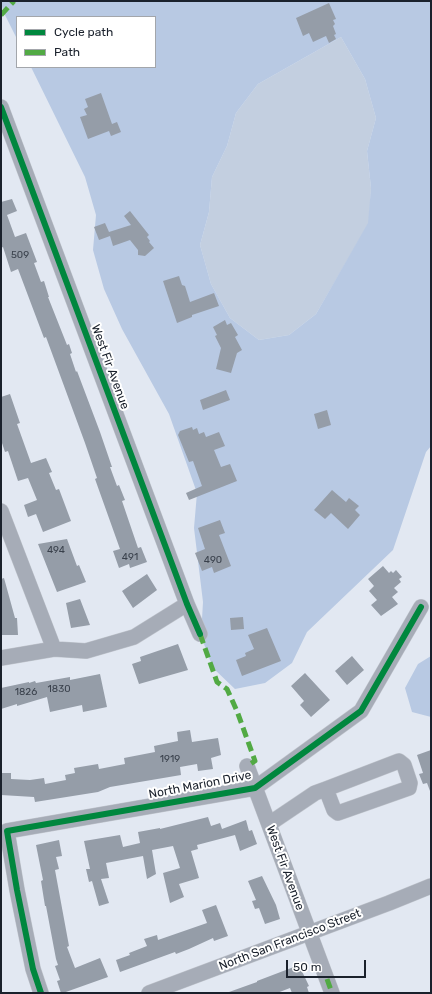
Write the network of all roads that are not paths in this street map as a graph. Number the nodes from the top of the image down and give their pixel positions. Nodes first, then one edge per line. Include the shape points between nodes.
1 (1, 106) edge
2 (1, 512) edge
3 (187, 604) junction
4 (422, 607) dead end
5 (200, 634) dead end
6 (54, 649) junction
7 (1, 658) edge
8 (247, 766) dead end
9 (255, 788) junction
10 (326, 788) junction
11 (269, 824) junction
12 (431, 886) edge
13 (309, 933) junction
14 (41, 993) edge
15 (149, 993) edge
16 (332, 993) edge

1 - 3 street, West Fir Avenue
2 - 6 street
3 - 5 street, West Fir Avenue
3 - 6 street via 134,637 86,651
4 - 9 street, North Marion Drive via 361,711
6 - 7 street
8 - 9 street, West Fir Avenue
9 - 11 street, West Fir Avenue
9 - 14 street, North Marion Drive via 8,832 33,969
10 - 10 street via 399,761 404,765 410,783 409,788 338,813 334,810
10 - 11 street
11 - 13 street, West Fir Avenue
12 - 13 street, North San Francisco Street
13 - 15 street, North San Francisco Street
13 - 16 street, West Fir Avenue

